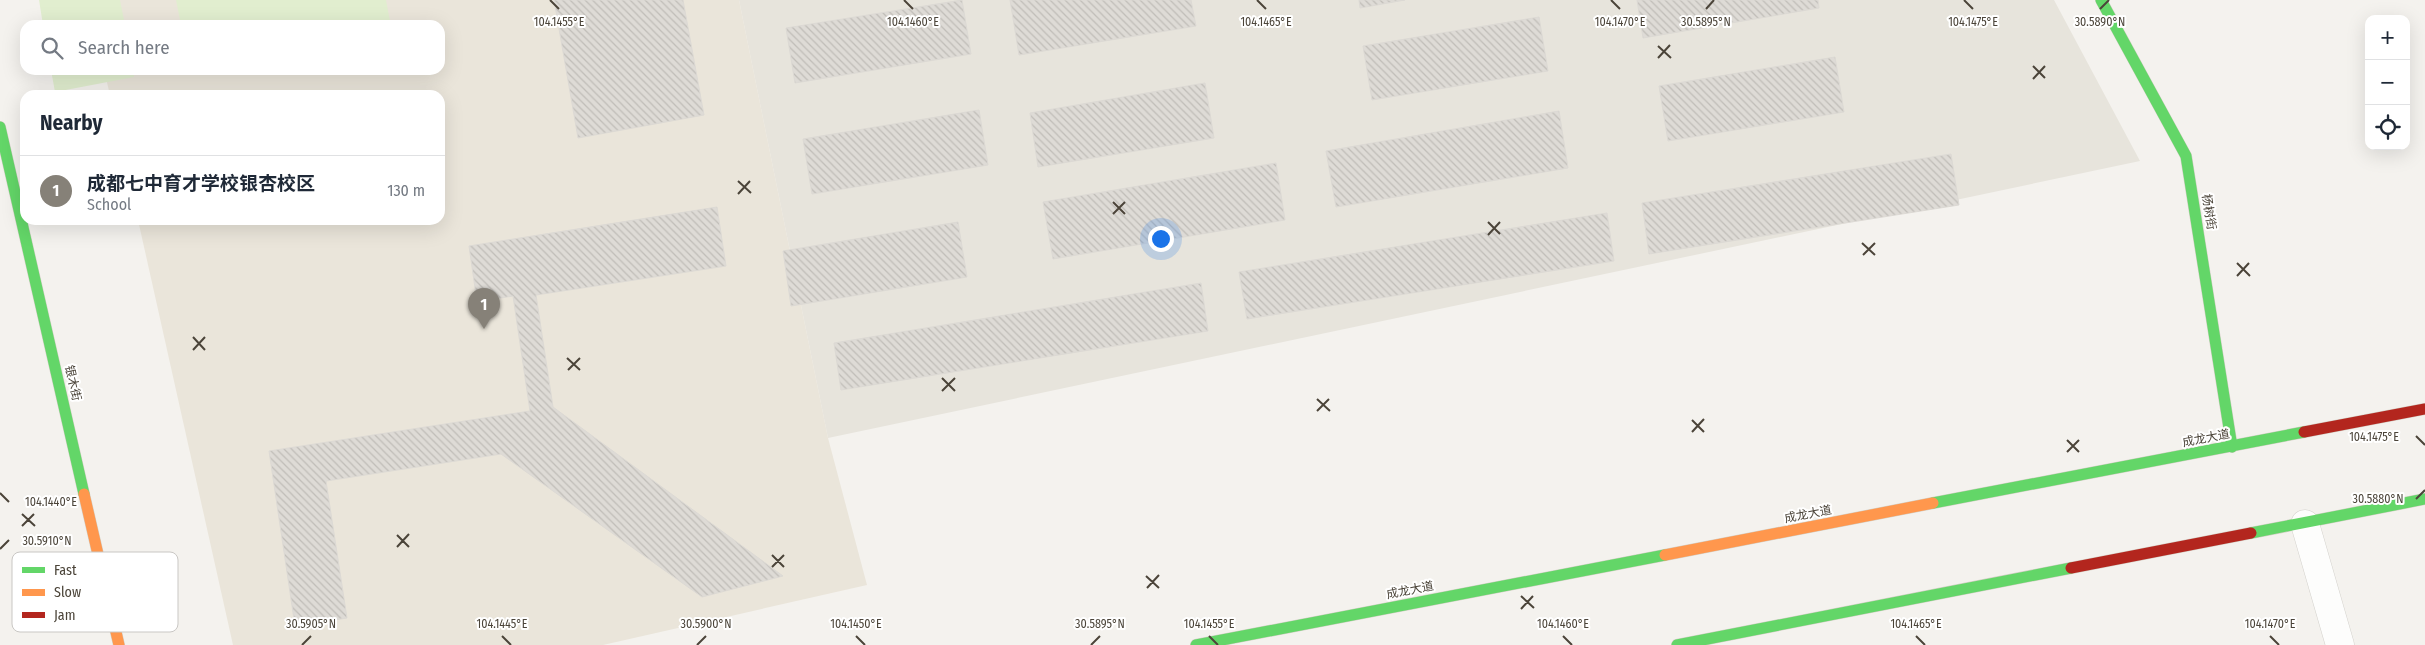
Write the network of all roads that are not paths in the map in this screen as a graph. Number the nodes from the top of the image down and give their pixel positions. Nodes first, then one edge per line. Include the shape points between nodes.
1 (2101, 0) edge
2 (0, 127) edge
3 (20, 215) edge
4 (22, 225) edge
5 (2425, 410) edge
6 (2232, 447) junction
7 (2425, 499) edge
8 (2305, 524) junction
9 (97, 552) edge
10 (115, 632) edge
11 (118, 645) edge
12 (1196, 645) edge
13 (1676, 645) edge
14 (2340, 645) edge

1 - 6 main road, 杨树街 via 2186,156
2 - 3 main road, 银木街
4 - 9 main road, 银木街
5 - 6 main road, 成龙大道
6 - 12 main road, 成龙大道
7 - 8 main road
8 - 13 main road
8 - 14 street
10 - 11 main road, 银木街

